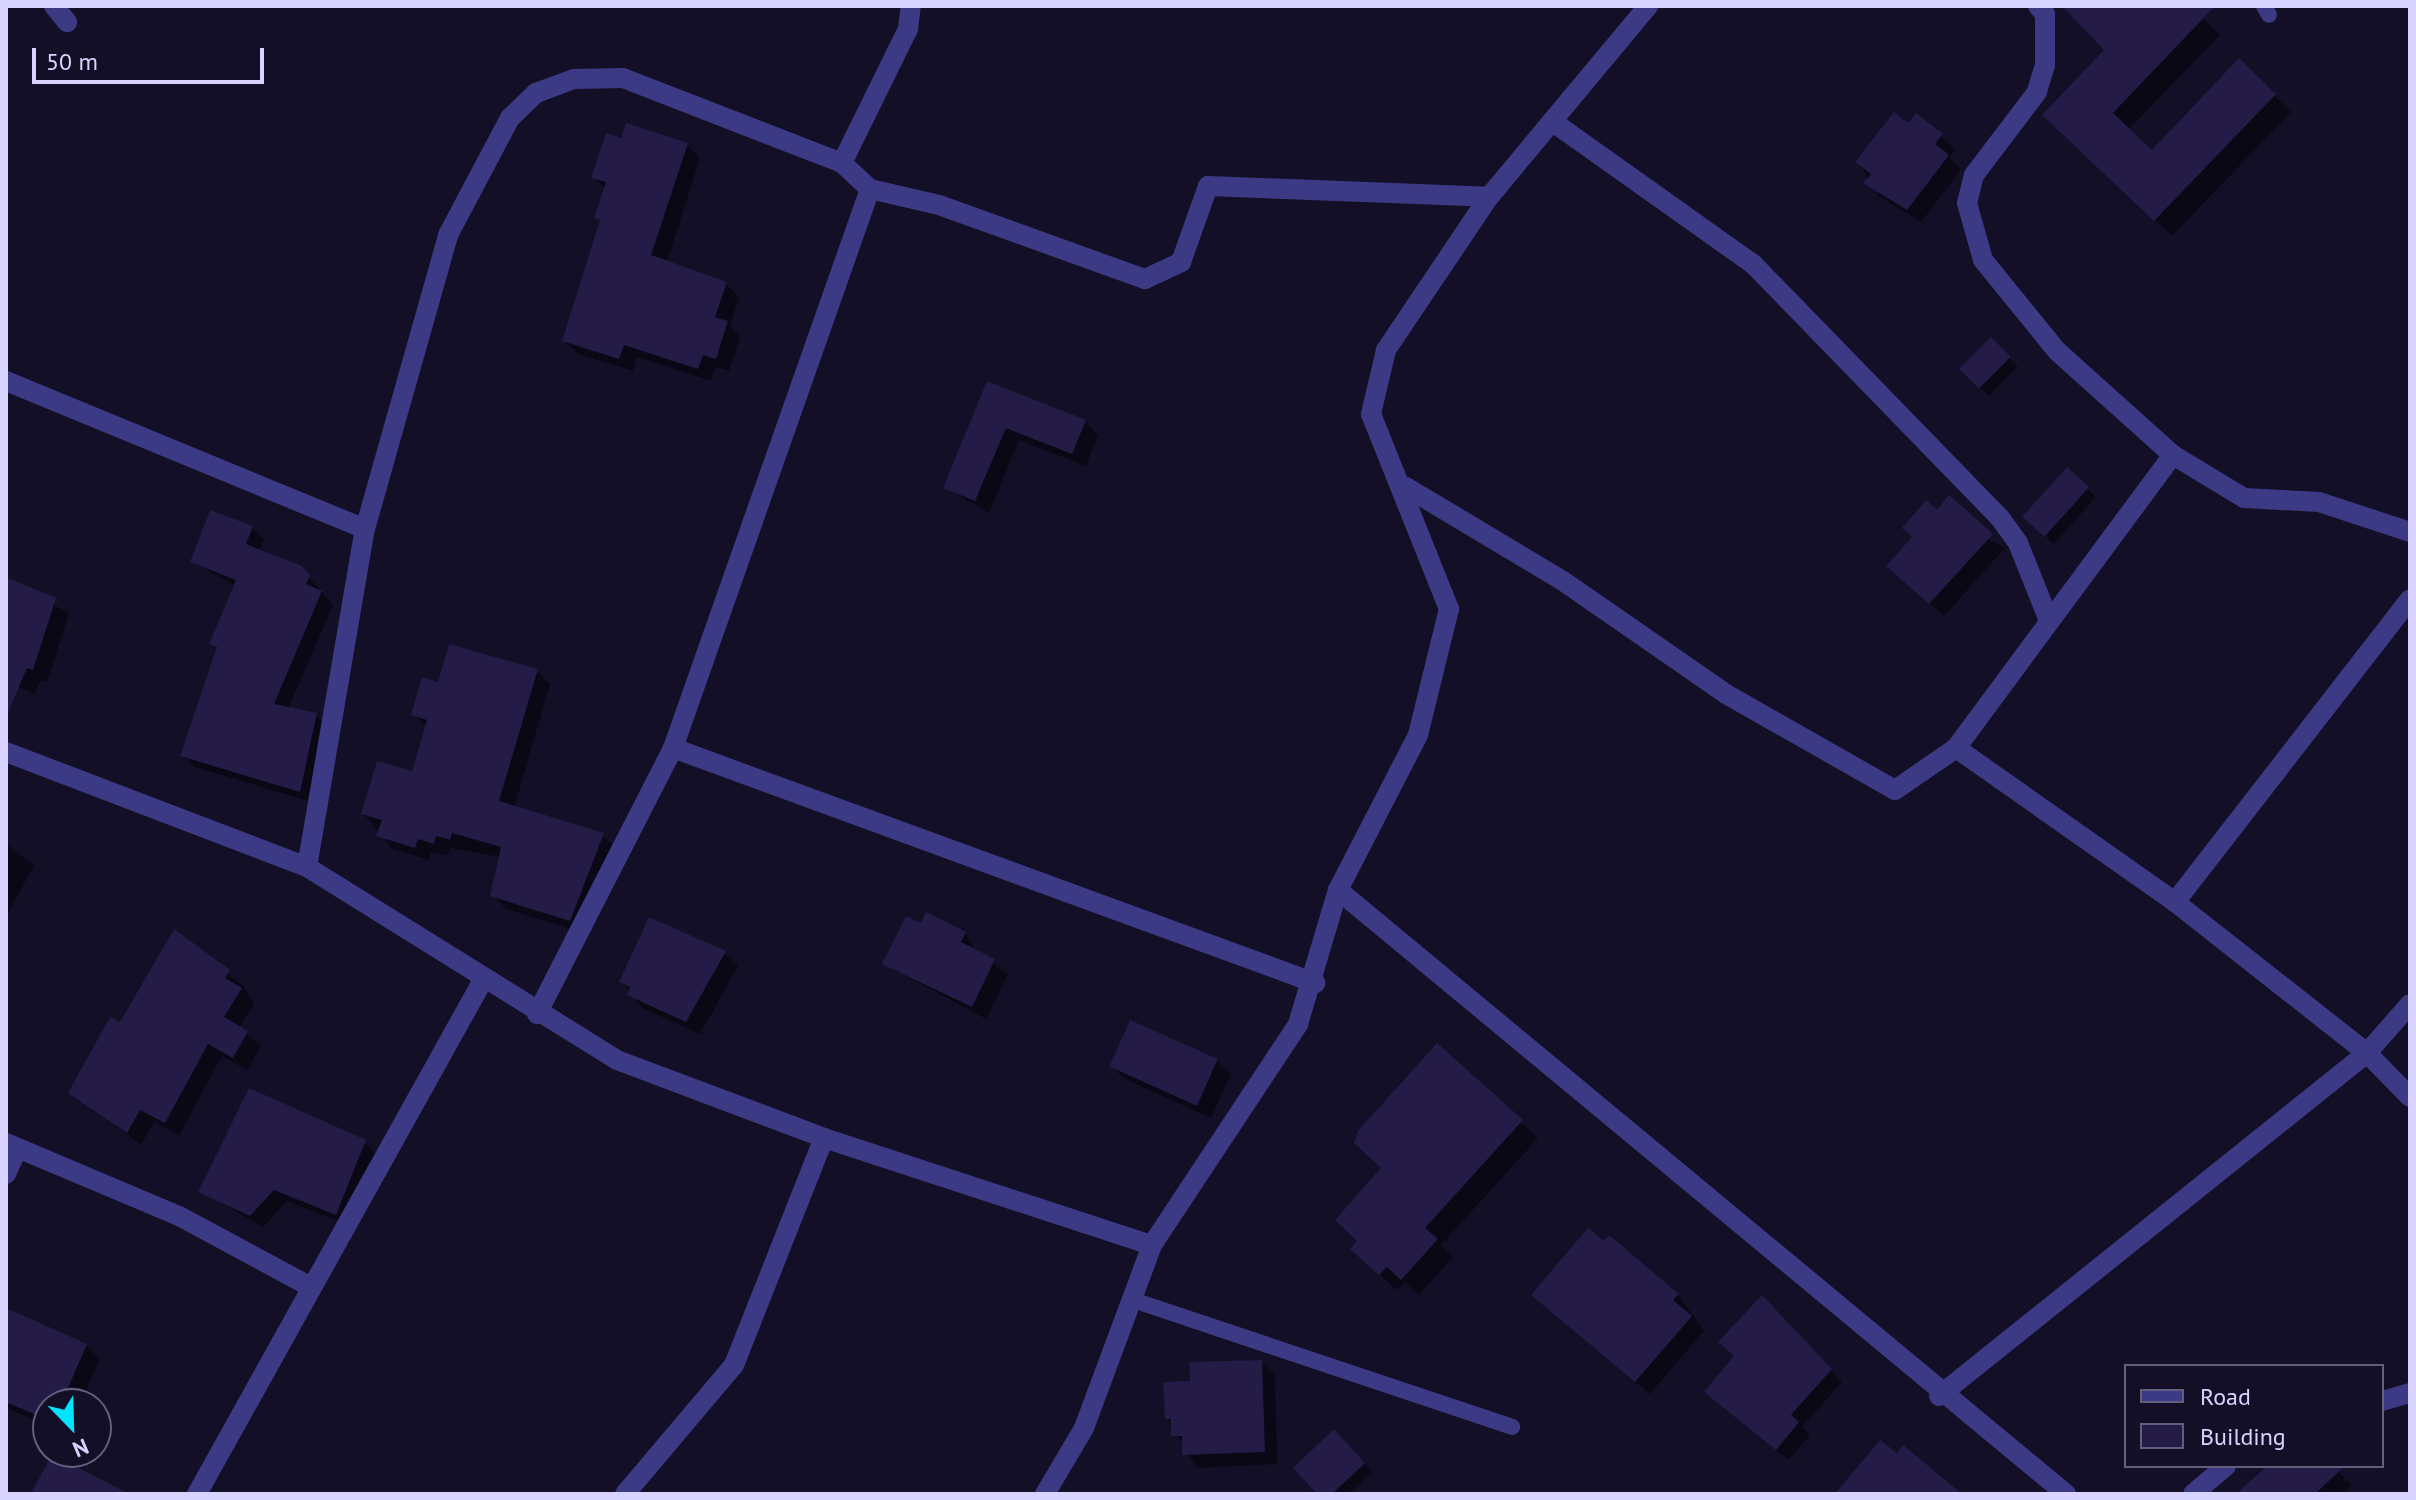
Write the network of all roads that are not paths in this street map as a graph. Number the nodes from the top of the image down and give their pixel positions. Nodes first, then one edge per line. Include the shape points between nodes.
1 (911, 6) edge
2 (1648, 6) edge
3 (2038, 6) edge
4 (1553, 122) junction
5 (842, 163) junction
6 (870, 189) junction
7 (1489, 197) junction
8 (6, 381) edge
9 (2173, 455) junction
10 (1406, 487) junction
11 (365, 529) junction
12 (2410, 532) edge
13 (2410, 599) edge
14 (2048, 618) junction
15 (673, 748) junction
16 (1956, 748) junction
17 (6, 752) edge
18 (307, 867) junction
19 (1338, 890) junction
20 (2175, 902) junction
21 (482, 982) junction
22 (1315, 983) junction
23 (2410, 1004) edge
24 (537, 1014) junction
25 (2367, 1053) junction
26 (2410, 1097) edge
27 (824, 1138) junction
28 (12, 1146) edge
29 (6, 1174) edge
30 (1152, 1245) junction
31 (309, 1286) junction
32 (1130, 1299) junction
33 (2410, 1393) edge
34 (1939, 1396) junction
35 (2384, 1400) edge
36 (1512, 1427) dead end
37 (2224, 1468) edge
38 (197, 1494) edge
39 (625, 1494) edge
40 (1045, 1494) edge
41 (2066, 1494) edge
42 (2193, 1494) edge

1 - 5 street via 908,29
2 - 4 street
3 - 9 street via 2045,14 2045,65 2037,92 1974,175 1969,227 1983,260 2057,351
4 - 7 street
4 - 14 street via 1753,264 2000,518 2018,543
5 - 6 street
5 - 11 street via 623,78 574,79 536,93 510,118 448,235
6 - 7 street via 939,205 1145,279 1181,262 1208,186
6 - 15 street
7 - 10 street via 1386,350 1372,391 1380,443
8 - 11 street
9 - 12 street via 2244,498 2319,502
9 - 14 street
10 - 16 street via 1887,790 1905,787
10 - 19 street via 1449,609 1413,752
11 - 18 street
13 - 20 street
14 - 16 street
15 - 22 street
15 - 24 street
16 - 20 street
17 - 18 street
18 - 21 street
19 - 22 street
19 - 34 street
20 - 25 street
21 - 24 street
21 - 31 street
22 - 30 street via 1298,1024
23 - 25 street
24 - 27 street via 617,1060
25 - 26 street
25 - 34 street
27 - 30 street
27 - 39 street via 734,1365
28 - 29 street
28 - 31 street via 179,1216
30 - 32 street
31 - 38 street
32 - 36 lane
32 - 40 street via 1084,1428
33 - 35 street
34 - 41 street
37 - 42 street

